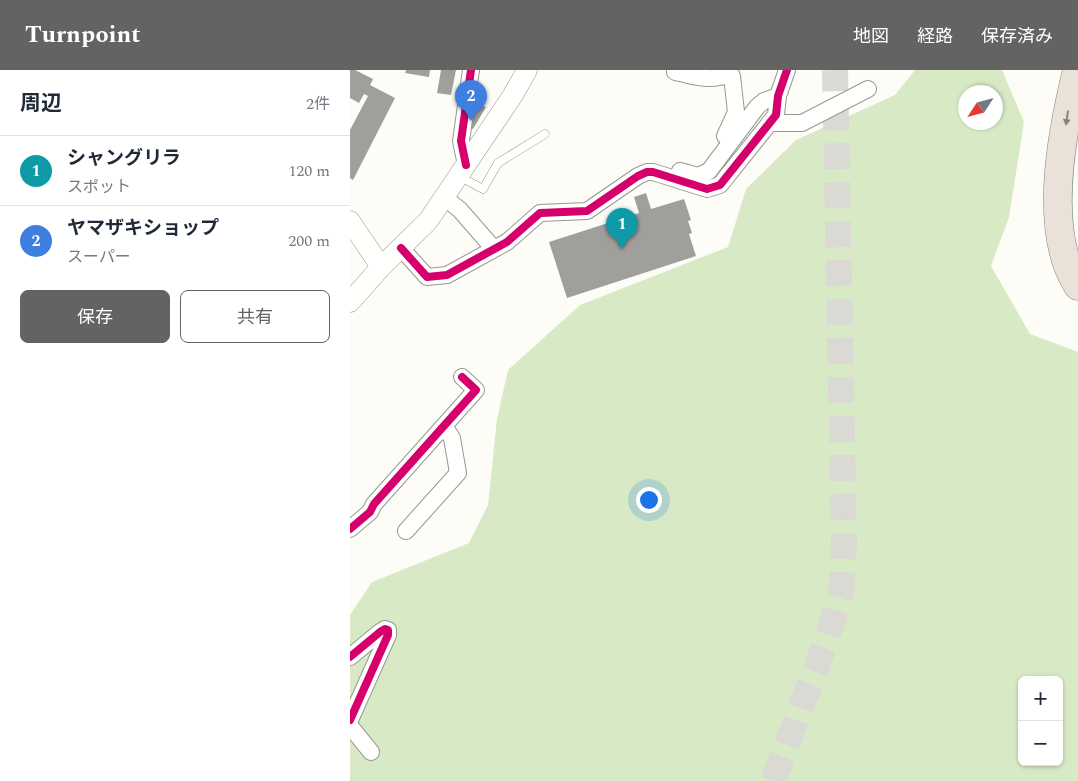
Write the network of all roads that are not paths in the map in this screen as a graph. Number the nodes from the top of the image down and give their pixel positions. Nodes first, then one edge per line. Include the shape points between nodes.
1 (471, 70) edge
2 (527, 70) edge
3 (786, 70) edge
4 (1077, 70) edge
5 (675, 72) dead end
6 (723, 72) edge
7 (868, 89) dead end
8 (778, 96) junction
9 (769, 123) junction
10 (545, 134) dead end
11 (732, 140) junction
12 (659, 164) dead end
13 (467, 173) junction
14 (444, 198) junction
15 (350, 221) edge
16 (401, 248) junction
17 (494, 249) junction
18 (381, 267) junction
19 (1078, 286) edge
20 (350, 302) edge
21 (462, 377) dead end
22 (444, 426) junction
23 (350, 530) edge
24 (406, 531) dead end
25 (350, 657) edge
26 (350, 720) edge
27 (350, 726) edge
28 (371, 752) dead end

1 - 13 street via 461,141
2 - 13 street
3 - 8 street
4 -> 19 highway via 1059,171 1058,200 1066,262
5 - 6 street via 716,78
6 - 11 street via 732,76 736,112 725,136
7 - 9 street via 802,123
8 - 9 street via 776,115
8 - 11 street via 757,107
9 - 17 street via 720,185 707,189 646,172 587,211 540,213
10 - 13 lane via 498,163 483,188
11 - 12 street via 709,171 698,176
13 - 14 street
14 - 16 street
14 - 17 street via 460,210
15 - 18 street
16 - 17 street via 427,277 447,275
16 - 18 street
18 - 20 street
21 - 22 street via 476,390
22 - 23 street via 370,512
22 - 24 street via 452,438 458,473
25 - 26 street via 380,632 388,630
27 - 28 street

